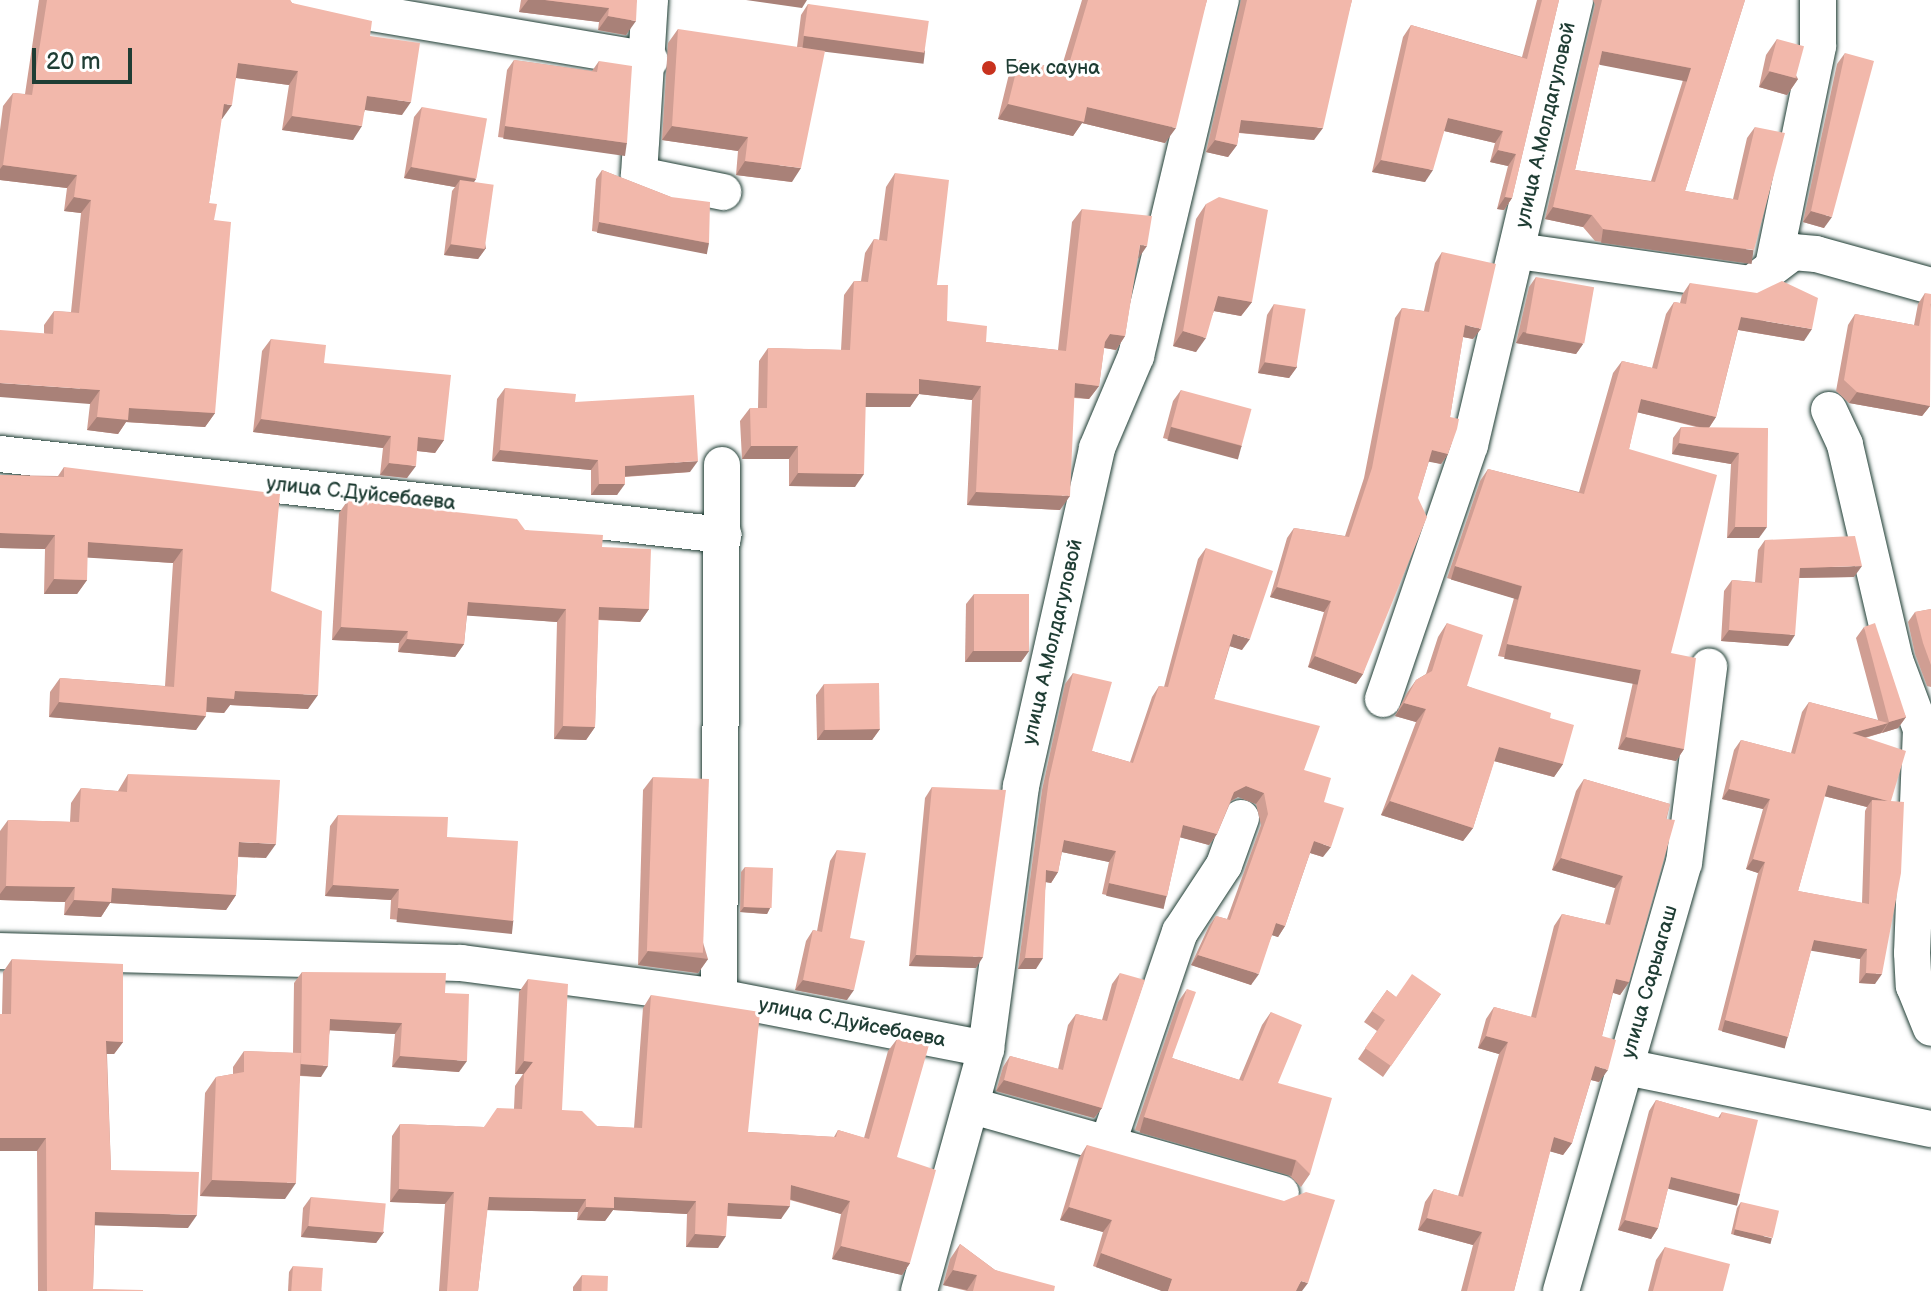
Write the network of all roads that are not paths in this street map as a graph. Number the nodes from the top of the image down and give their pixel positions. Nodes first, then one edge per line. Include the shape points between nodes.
1 (295, 0) edge
2 (650, 0) edge
3 (1221, 0) edge
4 (1575, 0) edge
5 (1818, 0) edge
6 (650, 60) junction
7 (723, 192) dead end
8 (1518, 251) junction
9 (1773, 266) junction
10 (1931, 286) edge
11 (1829, 410) dead end
12 (0, 454) edge
13 (722, 465) dead end
14 (723, 535) junction
15 (1709, 667) dead end
16 (1383, 699) dead end
17 (1241, 818) dead end
18 (0, 951) edge
19 (719, 997) junction
20 (1931, 1028) edge
21 (986, 1049) junction
22 (1626, 1067) junction
23 (973, 1106) junction
24 (1931, 1129) edge
25 (1109, 1140) junction
26 (1281, 1193) dead end
27 (919, 1291) edge
28 (1561, 1291) edge

1 - 6 street
2 - 6 street
3 - 21 street, улица А.Молдагуловой via 1136,356 1097,448 1021,786
4 - 8 street, улица А.Молдагуловой
5 - 9 street via 1818,46
6 - 7 street via 639,175
8 - 9 street, улица А.Молдагуловой via 1734,283 1764,280
8 - 16 street, улица А.Молдагуловой via 1470,445
9 - 10 street, улица А.Молдагуловой via 1793,252 1816,254
11 - 20 street via 1845,445 1895,660 1921,729 1912,953 1914,986
12 - 14 street, улица С.Дуйсебаева
13 - 14 street
14 - 19 street
15 - 22 street, улица Сарыагаш via 1684,863
17 - 25 street via 1224,865 1180,932
18 - 19 street, улица С.Дуйсебаева via 461,963
19 - 21 street, улица С.Дуйсебаева
21 - 23 street, улица А.Молдагуловой
22 - 24 street
22 - 28 street, улица Сарыагаш
23 - 25 street
23 - 27 street, улица А.Молдагуловой
25 - 26 street

